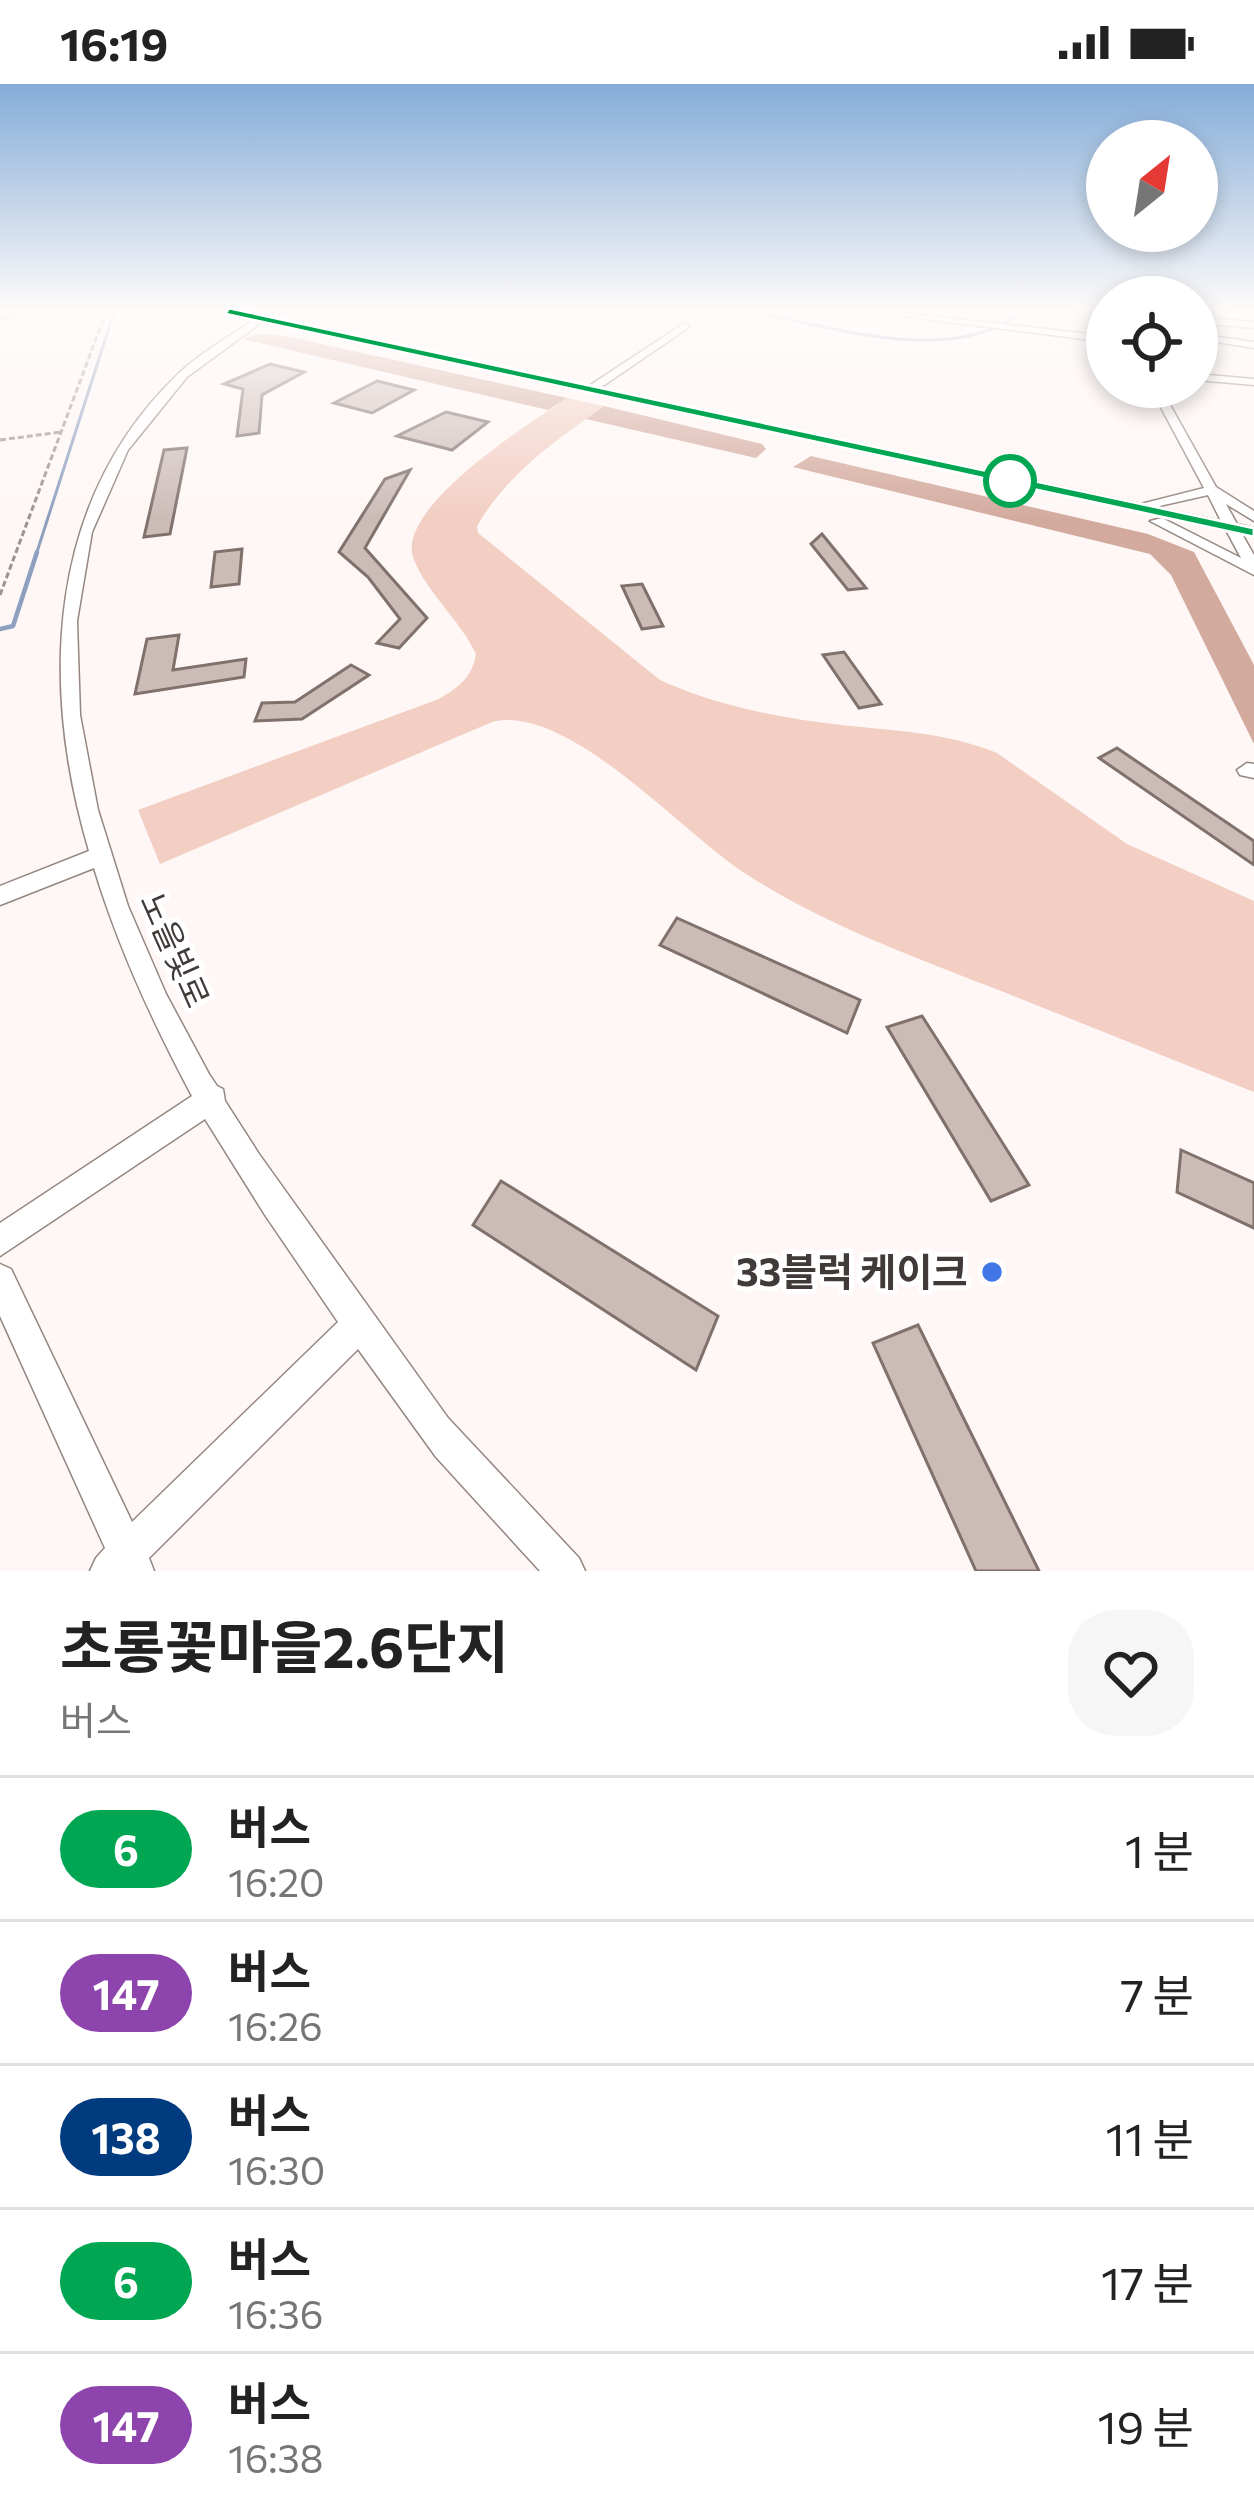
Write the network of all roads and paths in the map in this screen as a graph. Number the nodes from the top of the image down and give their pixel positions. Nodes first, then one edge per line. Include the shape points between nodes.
1 (80, 381) edge
2 (172, 381) edge
3 (561, 381) edge
4 (602, 381) edge
5 (592, 388) junction
6 (1167, 408) edge
7 (61, 432) junction
8 (0, 440) edge
9 (1214, 490) junction
10 (1123, 506) junction
11 (1254, 517) edge
12 (1232, 528) junction
13 (1254, 532) edge
14 (1254, 569) edge
15 (0, 595) edge
16 (100, 856) junction
17 (0, 896) edge
18 (213, 1098) junction
19 (0, 1241) edge
20 (0, 1280) edge
21 (360, 1324) junction
22 (123, 1566) edge
23 (566, 1571) edge

1 - 7 path
2 - 16 street, 노을빛로 via 139,418 99,489 75,562 68,686
3 - 5 street
4 - 5 street
5 - 10 street
6 - 9 street
7 - 8 path
7 - 15 path
9 - 10 street
9 - 11 street
9 - 12 street
10 - 12 street
10 - 14 street
12 - 13 street
12 - 14 street
16 - 17 street
16 - 18 street, 노을빛로 via 156,999
18 - 19 street
18 - 21 street, 노을빛로 via 280,1215
20 - 22 street
21 - 22 street
21 - 23 street, 노을빛로 via 448,1445

